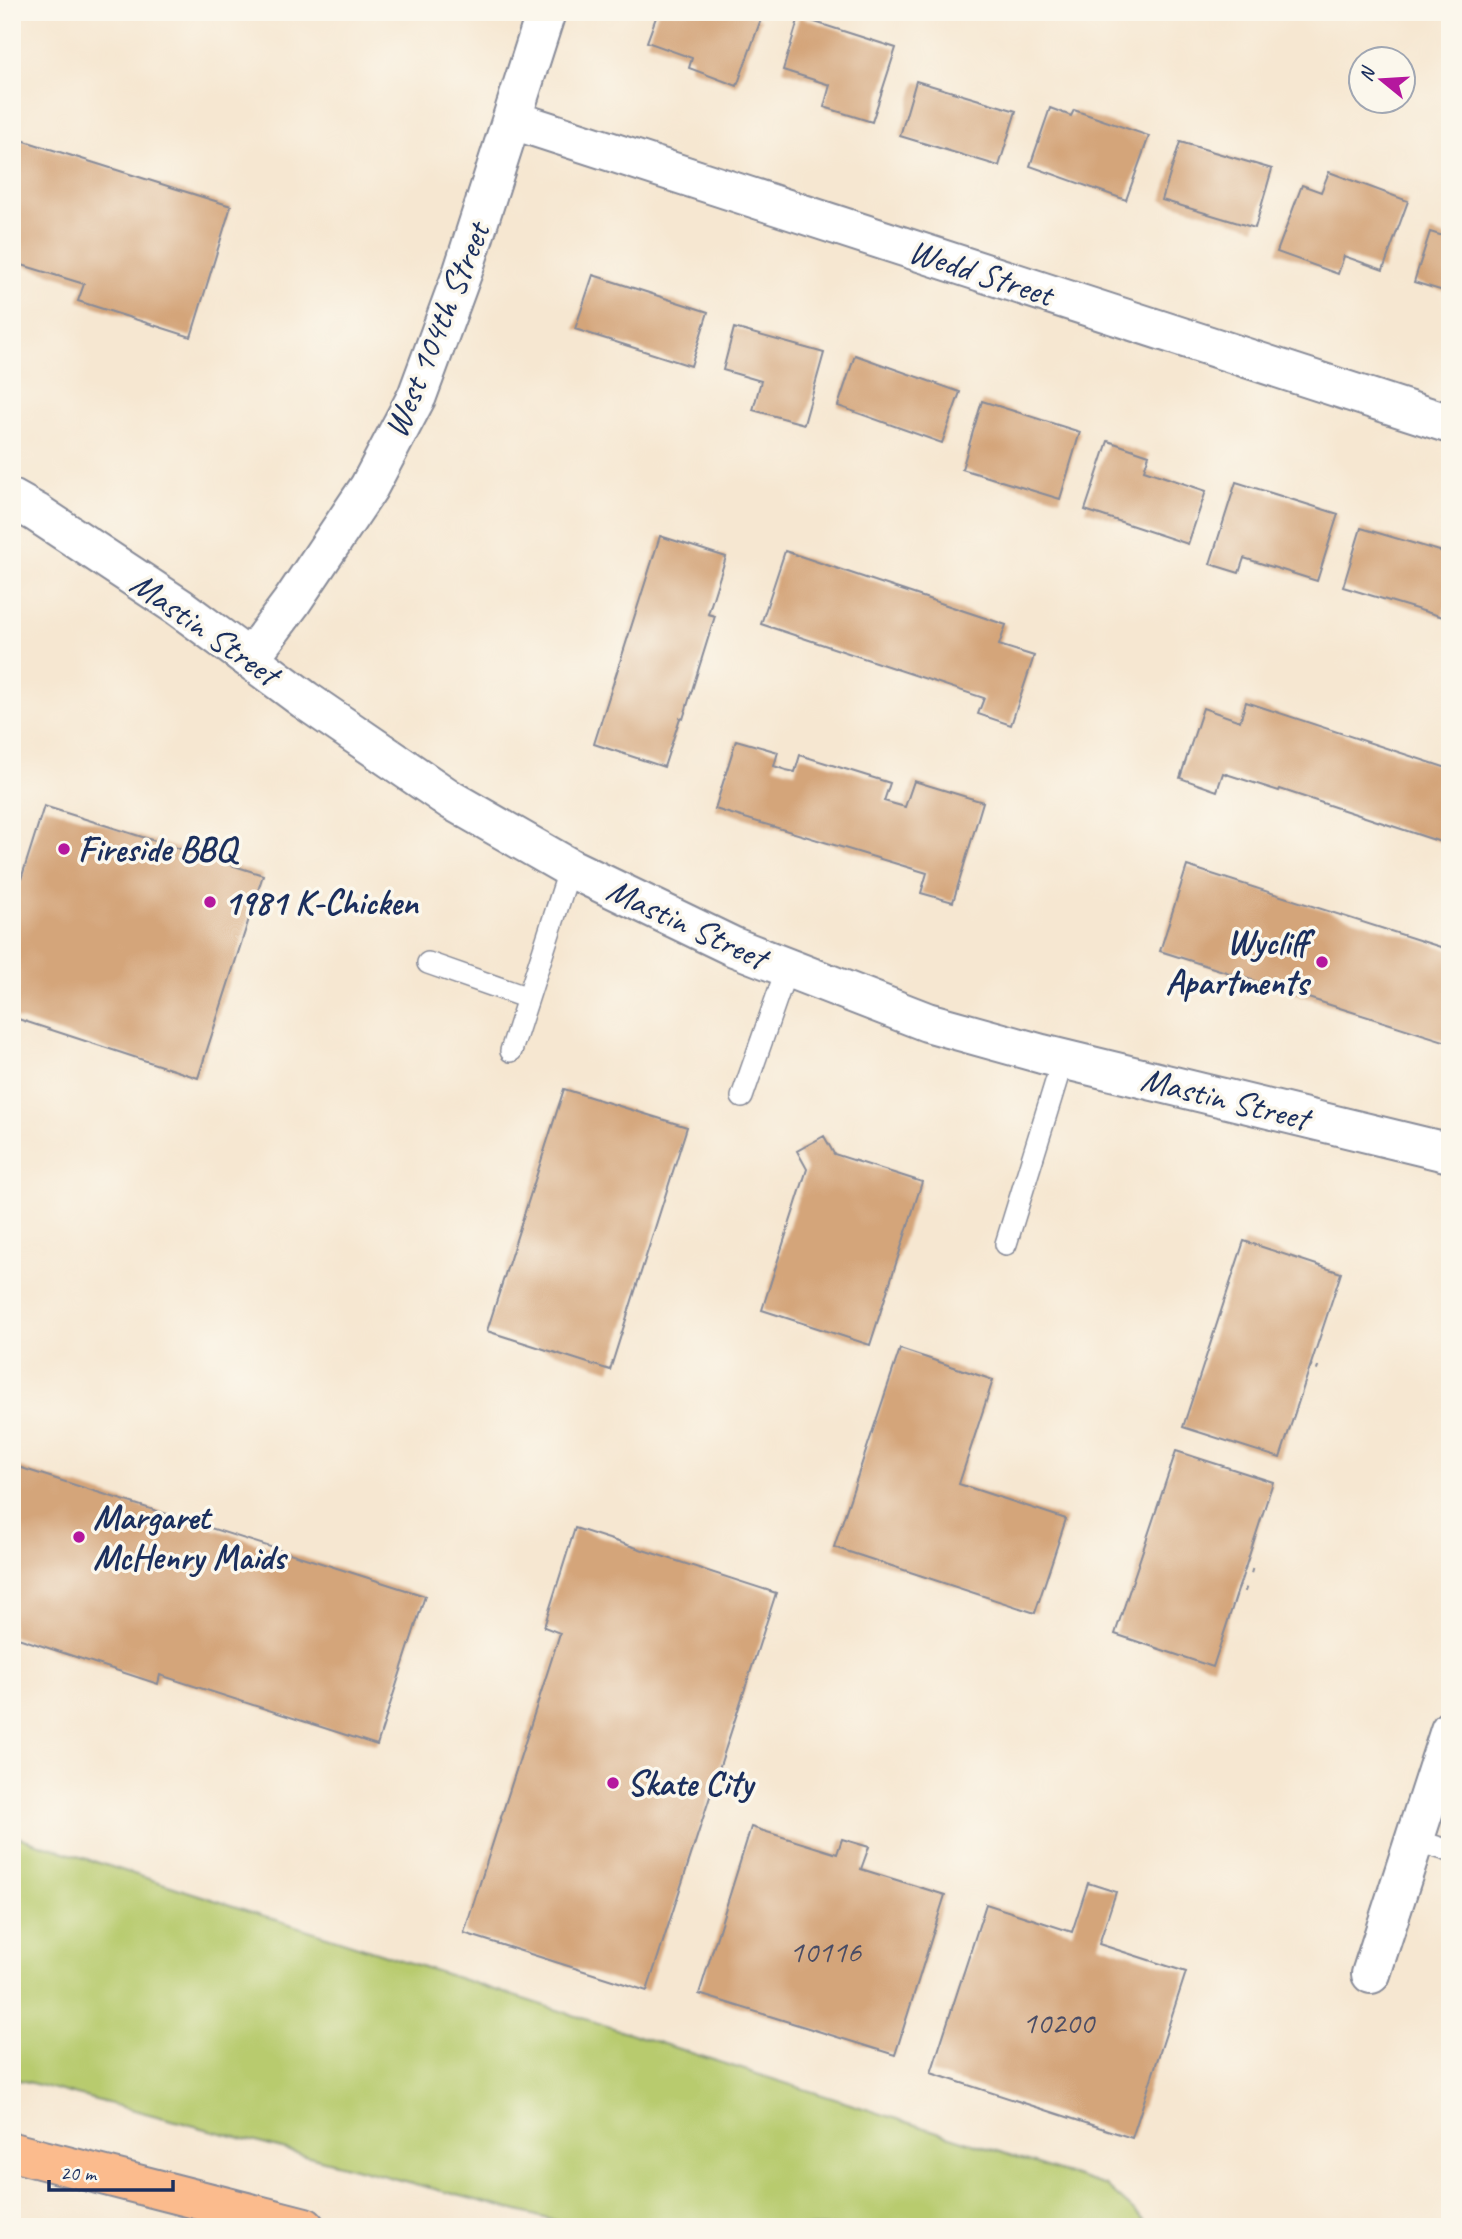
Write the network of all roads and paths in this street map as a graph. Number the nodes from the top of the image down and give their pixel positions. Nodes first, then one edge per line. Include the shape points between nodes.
1 (545, 12) edge
2 (513, 120) junction
3 (1450, 424) edge
4 (12, 499) edge
5 (250, 658) junction
6 (570, 868) junction
7 (428, 963) dead end
8 (787, 968) junction
9 (528, 998) junction
10 (511, 1051) dead end
11 (1063, 1059) junction
12 (742, 1097) dead end
13 (1450, 1153) edge
14 (1006, 1244) dead end
15 (1310, 1366) dead end
16 (1319, 1369) dead end
17 (1244, 1569) dead end
18 (1255, 1572) dead end
19 (1238, 1587) dead end
20 (1250, 1591) dead end
21 (1450, 1730) edge
22 (1414, 1840) junction
23 (1450, 1851) edge
24 (1371, 1974) dead end
25 (12, 2152) edge
26 (305, 2227) edge

1 - 2 street, West 104th Street
2 - 3 street, Wedd Street
2 - 5 street, West 104th Street via 417,396 369,486
4 - 5 street, Mastin Street
5 - 6 street, Mastin Street via 451,800
6 - 8 street, Mastin Street
6 - 9 lane
7 - 9 lane
8 - 11 street, Mastin Street via 927,1022
8 - 12 lane
9 - 10 lane
11 - 13 street, Mastin Street
11 - 14 lane
15 - 16 path
17 - 18 path
19 - 20 path
21 - 22 street
22 - 23 lane
22 - 24 street
25 - 26 highway

